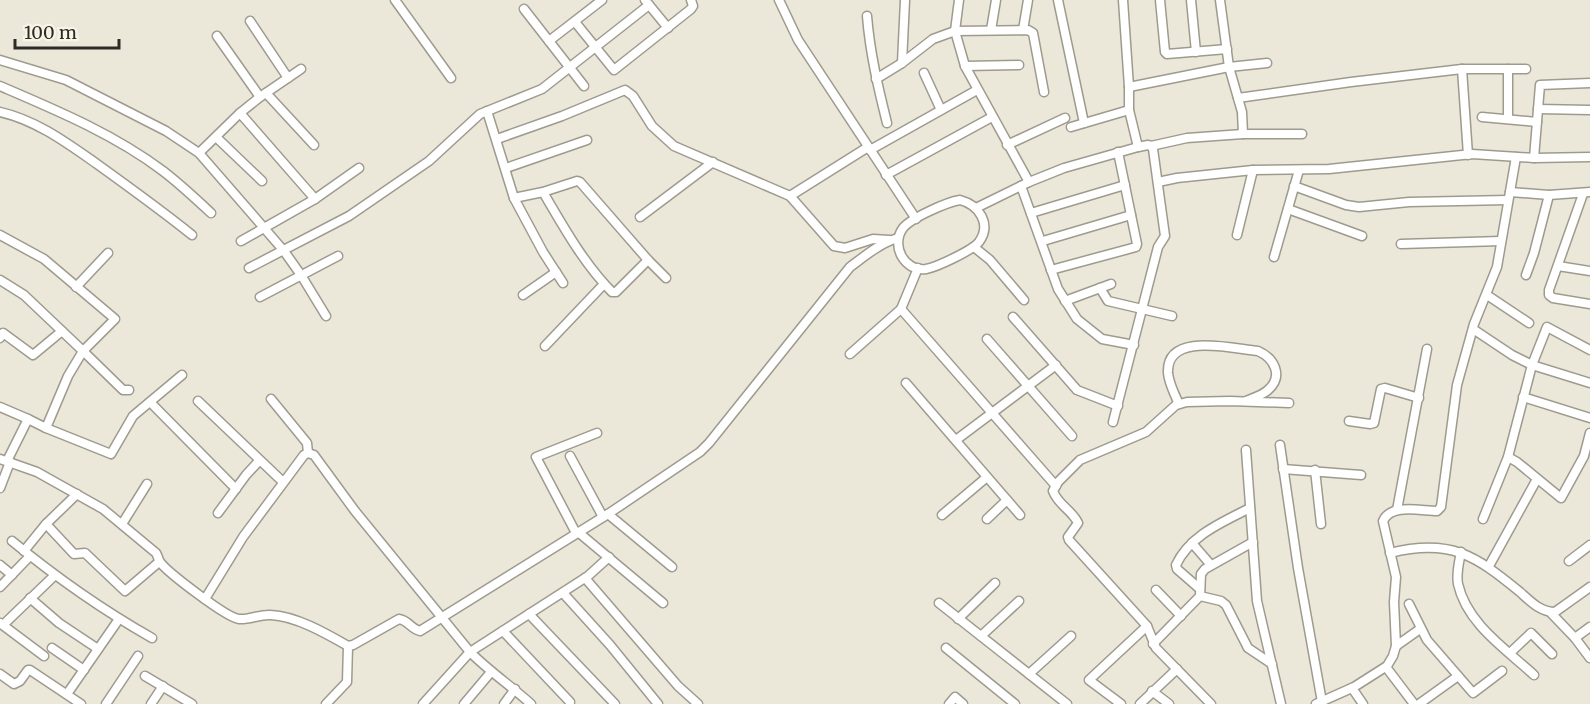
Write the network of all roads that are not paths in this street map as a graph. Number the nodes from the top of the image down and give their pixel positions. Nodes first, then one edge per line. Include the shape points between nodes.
1 (395, 0) edge
2 (602, 0) edge
3 (691, 0) edge
4 (779, 0) edge
5 (905, 0) edge
6 (959, 0) edge
7 (996, 0) edge
8 (1028, 0) edge
9 (1058, 0) edge
10 (1123, 0) edge
11 (1160, 0) edge
12 (1191, 0) edge
13 (1220, 0) edge
14 (647, 2) edge
15 (524, 9) dead end
16 (867, 16) dead end
17 (250, 21) dead end
18 (575, 22) junction
19 (668, 28) junction
20 (991, 30) junction
21 (1023, 30) junction
22 (955, 31) junction
23 (217, 36) dead end
24 (549, 41) junction
25 (596, 47) junction
26 (1227, 49) junction
27 (1196, 52) junction
28 (0, 60) edge
29 (902, 63) junction
30 (1267, 63) dead end
31 (1019, 65) dead end
32 (965, 66) junction
33 (1229, 67) junction
34 (570, 68) junction
35 (301, 69) dead end
36 (1462, 69) junction
37 (1508, 69) junction
38 (1526, 69) dead end
39 (924, 73) dead end
40 (288, 78) junction
41 (451, 78) dead end
42 (876, 79) junction
43 (1590, 83) edge
44 (0, 86) edge
45 (584, 86) dead end
46 (1129, 87) junction
47 (976, 90) junction
48 (1044, 92) dead end
49 (263, 95) junction
50 (1238, 98) junction
51 (1538, 109) junction
52 (941, 110) junction
53 (1129, 110) junction
54 (1590, 110) edge
55 (486, 111) junction
56 (0, 112) edge
57 (240, 113) junction
58 (992, 117) junction
59 (1482, 117) dead end
60 (1065, 118) dead end
61 (1508, 118) junction
62 (1537, 122) junction
63 (887, 123) dead end
64 (1084, 123) junction
65 (1071, 128) dead end
66 (1243, 134) junction
67 (1302, 134) dead end
68 (216, 137) junction
69 (497, 139) junction
70 (587, 140) dead end
71 (314, 145) dead end
72 (1008, 145) junction
73 (1138, 147) junction
74 (1151, 147) junction
75 (869, 148) junction
76 (1118, 152) junction
77 (199, 153) junction
78 (1468, 154) junction
79 (1516, 157) junction
80 (1590, 157) edge
81 (1534, 158) junction
82 (713, 162) junction
83 (358, 168) dead end
84 (506, 168) junction
85 (1253, 170) junction
86 (1299, 170) junction
87 (886, 175) junction
88 (262, 181) dead end
89 (1158, 182) junction
90 (1025, 184) junction
91 (1125, 185) junction
92 (1294, 186) junction
93 (543, 192) junction
94 (1586, 193) edge
95 (1549, 195) junction
96 (790, 196) junction
97 (1509, 196) junction
98 (514, 198) junction
99 (315, 199) junction
100 (976, 207) junction
101 (1287, 209) junction
102 (211, 213) dead end
103 (1032, 213) junction
104 (1131, 215) junction
105 (640, 217) dead end
106 (916, 219) junction
107 (265, 229) junction
108 (0, 235) edge
109 (1237, 235) dead end
110 (192, 236) dead end
111 (1362, 236) dead end
112 (894, 239) junction
113 (241, 241) dead end
114 (1042, 241) junction
115 (1501, 241) junction
116 (1401, 244) dead end
117 (974, 247) junction
118 (284, 250) junction
119 (108, 253) dead end
120 (338, 256) dead end
121 (1274, 256) dead end
122 (648, 260) junction
123 (1558, 266) junction
124 (249, 268) dead end
125 (918, 268) junction
126 (1051, 270) junction
127 (1590, 271) edge
128 (556, 272) junction
129 (301, 275) junction
130 (1526, 275) dead end
131 (666, 278) dead end
132 (0, 280) edge
133 (563, 283) dead end
134 (604, 284) junction
135 (1112, 284) dead end
136 (76, 287) junction
137 (1100, 288) junction
138 (523, 295) dead end
139 (1487, 295) junction
140 (260, 297) dead end
141 (1024, 300) dead end
142 (1065, 301) junction
143 (1590, 304) edge
144 (901, 309) junction
145 (1142, 310) junction
146 (326, 316) dead end
147 (1172, 316) dead end
148 (1013, 317) dead end
149 (1529, 323) dead end
150 (1473, 329) junction
151 (62, 331) junction
152 (0, 338) edge
153 (987, 339) dead end
154 (1134, 345) junction
155 (545, 346) dead end
156 (1427, 348) dead end
157 (1590, 350) edge
158 (83, 351) junction
159 (850, 354) dead end
160 (1056, 365) junction
161 (1532, 365) junction
162 (182, 375) dead end
163 (906, 383) dead end
164 (1590, 383) edge
165 (1028, 386) junction
166 (129, 390) dead end
167 (1523, 397) junction
168 (1419, 398) junction
169 (271, 399) dead end
170 (198, 401) dead end
171 (1246, 401) junction
172 (150, 402) junction
173 (1179, 404) junction
174 (1289, 404) dead end
175 (1118, 406) junction
176 (0, 407) edge
177 (992, 413) junction
178 (28, 418) junction
179 (1590, 418) edge
180 (1350, 421) dead end
181 (1113, 422) dead end
182 (46, 428) junction
183 (597, 433) dead end
184 (1590, 434) edge
185 (1072, 436) dead end
186 (956, 440) junction
187 (1280, 445) dead end
188 (1246, 450) dead end
189 (308, 453) junction
190 (570, 456) dead end
191 (1508, 457) junction
192 (6, 461) edge
193 (259, 461) junction
194 (1283, 469) junction
195 (1315, 470) junction
196 (1361, 475) dead end
197 (987, 477) junction
198 (1537, 479) junction
199 (283, 482) junction
200 (147, 484) dead end
201 (1056, 486) junction
202 (0, 488) edge
203 (236, 489) junction
204 (76, 494) junction
205 (1007, 500) junction
206 (1250, 508) junction
207 (1397, 510) junction
208 (218, 513) dead end
209 (1020, 514) dead end
210 (605, 515) junction
211 (942, 515) dead end
212 (987, 519) dead end
213 (1483, 519) dead end
214 (46, 524) junction
215 (1321, 524) dead end
216 (122, 525) junction
217 (577, 532) junction
218 (12, 541) dead end
219 (1253, 542) junction
220 (1192, 543) junction
221 (1590, 545) edge
222 (1461, 552) junction
223 (1390, 553) junction
224 (27, 554) junction
225 (609, 557) junction
226 (1569, 561) dead end
227 (159, 562) junction
228 (0, 565) edge
229 (1211, 565) junction
230 (1489, 566) junction
231 (672, 567) dead end
232 (12, 575) junction
233 (54, 576) junction
234 (585, 578) junction
235 (995, 584) dead end
236 (0, 587) edge
237 (1590, 587) edge
238 (1156, 590) dead end
239 (563, 593) junction
240 (1200, 593) junction
241 (30, 598) junction
242 (205, 599) junction
243 (1019, 602) dead end
244 (663, 603) dead end
245 (939, 603) dead end
246 (1409, 604) dead end
247 (1550, 612) junction
248 (530, 614) junction
249 (1181, 616) junction
250 (441, 617) junction
251 (119, 619) junction
252 (958, 619) junction
253 (1, 623) edge
254 (1147, 626) junction
255 (1590, 627) edge
256 (1420, 629) junction
257 (503, 631) junction
258 (981, 636) junction
259 (1071, 636) dead end
260 (152, 638) dead end
261 (1575, 638) junction
262 (1153, 644) junction
263 (348, 646) junction
264 (1396, 646) junction
265 (52, 648) dead end
266 (946, 648) dead end
267 (98, 649) junction
268 (470, 652) junction
269 (1510, 653) junction
270 (1552, 654) dead end
271 (44, 656) dead end
272 (138, 656) dead end
273 (1590, 658) edge
274 (1272, 664) junction
275 (1386, 667) junction
276 (1177, 669) junction
277 (84, 670) junction
278 (1502, 671) dead end
279 (491, 672) junction
280 (0, 674) edge
281 (1029, 674) junction
282 (1534, 675) dead end
283 (145, 676) dead end
284 (1458, 676) junction
285 (163, 686) junction
286 (1352, 688) junction
287 (515, 689) junction
288 (1152, 691) junction
289 (67, 694) junction
290 (1004, 695) junction
291 (570, 702) dead end
292 (1319, 703) edge
293 (81, 704) edge
294 (106, 704) edge
295 (151, 704) edge
296 (192, 704) edge
297 (326, 704) edge
298 (423, 704) edge
299 (464, 704) edge
300 (504, 704) edge
301 (531, 704) edge
302 (615, 704) edge
303 (658, 704) edge
304 (698, 704) edge
305 (948, 704) edge
306 (963, 704) edge
307 (996, 704) edge
308 (1015, 704) edge
309 (1066, 704) edge
310 (1121, 704) edge
311 (1140, 704) edge
312 (1169, 704) edge
313 (1211, 704) edge
314 (1281, 704) edge
315 (1364, 704) edge
316 (1414, 704) edge
317 (1419, 704) edge

1 - 41 street
2 - 18 street
3 - 19 street via 691,9
4 - 75 street via 798,40
5 - 29 street
6 - 22 street
7 - 20 street
8 - 21 street
9 - 64 street
10 - 46 street
11 - 27 street via 1165,52
12 - 27 street
13 - 26 street
14 - 19 street
14 - 25 street
15 - 24 street
16 - 42 street
17 - 40 street
18 - 24 street
18 - 25 street
19 - 25 street via 614,70
20 - 21 street
20 - 22 street
21 - 48 street via 1032,30
22 - 29 street via 933,39
22 - 32 street
23 - 49 street
24 - 34 street
25 - 34 street
26 - 27 street
26 - 33 street
28 - 77 street via 66,80 166,130
29 - 42 street
30 - 33 street
31 - 32 street
32 - 47 street
33 - 46 street
33 - 50 street
34 - 45 street
34 - 55 street via 542,89
35 - 40 street
36 - 37 street
36 - 50 street
36 - 78 street
37 - 38 street
37 - 61 street
39 - 52 street
40 - 49 street
42 - 63 street
43 - 51 street via 1540,84
44 - 102 street via 100,132 161,169
46 - 53 street
47 - 52 street
47 - 58 street
49 - 57 street
49 - 71 street
50 - 66 street
51 - 54 street
51 - 62 street
52 - 75 street
53 - 64 street
53 - 73 street
55 - 69 street
55 - 118 street via 429,161 385,192
56 - 110 street via 26,121 71,146 150,201
57 - 68 street
57 - 99 street
58 - 72 street
58 - 87 street
59 - 61 street
60 - 72 street
61 - 62 street
62 - 81 street
64 - 65 street
66 - 67 street
66 - 74 street via 1187,138
68 - 77 street
68 - 88 street
69 - 82 street via 625,90 663,137 674,146
69 - 84 street
70 - 84 street
72 - 90 street
73 - 74 street
73 - 76 street
74 - 89 street
75 - 87 street
75 - 96 street
76 - 90 street
76 - 91 street
77 - 107 street
78 - 79 street
78 - 86 street
79 - 81 street
79 - 97 street
80 - 81 street
82 - 96 street
82 - 105 street
83 - 99 street
84 - 98 street
85 - 86 street
85 - 89 street
85 - 109 street
86 - 92 street
87 - 106 street
89 - 145 street via 1165,236 1158,247
90 - 100 street
90 - 103 street
91 - 103 street
91 - 104 street
92 - 97 street via 1359,207
92 - 101 street
93 - 98 street
93 - 122 street via 580,182
93 - 134 street
94 - 95 street
94 - 123 street
95 - 97 street
95 - 130 street
96 - 112 street via 834,246 845,249 873,238
97 - 115 street
98 - 128 street
99 - 107 street
100 - 106 street via 969,202 951,202
100 - 117 street via 984,223
101 - 111 street
101 - 121 street
103 - 114 street
104 - 114 street
104 - 126 street via 1136,246
106 - 112 street
107 - 113 street
107 - 118 street
108 - 136 street via 44,259
112 - 125 street via 900,255
112 - 210 street via 850,267 710,443
114 - 126 street
115 - 116 street
115 - 139 street
117 - 125 street via 931,268
117 - 141 street
118 - 124 street
118 - 129 street
119 - 136 street
120 - 129 street
122 - 131 street
122 - 134 street via 616,292
123 - 127 street
123 - 143 street via 1549,295
125 - 144 street
126 - 142 street
128 - 133 street
128 - 138 street
129 - 140 street
129 - 146 street
132 - 151 street
134 - 155 street
135 - 137 street
136 - 158 street via 115,319
137 - 142 street
137 - 145 street via 1108,301
139 - 149 street
139 - 150 street
142 - 154 street via 1077,319 1102,339
144 - 159 street
144 - 177 street
145 - 147 street
145 - 154 street
148 - 160 street
150 - 161 street
150 - 207 street via 1457,385 1441,507 1437,511
151 - 152 street via 33,355 3,333
151 - 158 street
153 - 165 street
154 - 175 street
156 - 168 street
157 - 161 street via 1547,327
158 - 166 street via 123,390
158 - 182 street
160 - 165 street
160 - 175 street via 1077,390
161 - 164 street
161 - 167 street
162 - 172 street
163 - 186 street
165 - 177 street
165 - 185 street
167 - 179 street
167 - 191 street
168 - 180 street via 1380,389 1374,423
168 - 207 street
169 - 189 street via 307,444
170 - 193 street
171 - 173 street
171 - 173 street via 1268,391 1276,380 1273,362 1258,351 1198,345 1183,348 1169,362 1170,380
171 - 174 street
172 - 182 street via 133,417 111,454
172 - 203 street
173 - 201 street via 1146,432 1080,460
175 - 181 street
176 - 178 street
177 - 186 street
177 - 201 street
178 - 182 street
178 - 192 street
183 - 217 street via 536,457
184 - 198 street via 1584,456 1563,497
186 - 197 street
187 - 194 street
188 - 206 street
189 - 199 street
189 - 250 street via 314,455
190 - 210 street
191 - 198 street
191 - 213 street
192 - 202 street
192 - 204 street via 37,472
193 - 199 street
193 - 203 street
194 - 195 street
194 - 292 street
195 - 196 street
195 - 215 street
197 - 205 street
197 - 211 street
198 - 230 street
199 - 242 street
200 - 216 street
201 - 254 street via 1055,498 1078,523 1069,540
203 - 208 street
204 - 214 street
204 - 216 street
205 - 209 street
205 - 212 street
206 - 219 street
206 - 220 street
207 - 223 street via 1383,521
210 - 217 street
210 - 231 street
214 - 224 street
214 - 227 street via 74,554 85,552 125,591
216 - 227 street via 156,553
217 - 225 street
217 - 250 street
218 - 224 street
219 - 229 street
219 - 274 street via 1257,601
220 - 229 street
220 - 240 street via 1176,565
221 - 226 street
222 - 223 street via 1420,547
222 - 230 street
222 - 269 street via 1458,583 1463,597 1479,625
223 - 264 street via 1396,577
224 - 232 street
224 - 233 street
225 - 234 street
225 - 244 street
227 - 242 street
228 - 232 street
229 - 240 street via 1201,574
230 - 247 street via 1537,606
232 - 236 street
233 - 241 street
233 - 251 street
234 - 239 street
234 - 304 street
235 - 252 street
237 - 247 street
238 - 249 street
239 - 248 street
239 - 303 street
240 - 249 street
240 - 274 street via 1227,605 1248,648
241 - 253 street
241 - 267 street
242 - 263 street via 238,619 283,617
243 - 258 street
245 - 252 street
246 - 256 street
247 - 261 street
248 - 257 street
248 - 302 street
249 - 262 street
250 - 263 street via 420,631 399,619
250 - 268 street
251 - 260 street
251 - 267 street
252 - 258 street
253 - 271 street
254 - 262 street
254 - 310 street via 1089,680
255 - 261 street
256 - 264 street
256 - 284 street
257 - 268 street
257 - 291 street
258 - 281 street
259 - 281 street
261 - 273 street
262 - 276 street
263 - 297 street via 346,682
264 - 275 street
265 - 277 street
266 - 290 street
267 - 277 street
268 - 279 street
268 - 298 street
269 - 270 street via 1532,633
269 - 282 street
272 - 294 street
274 - 314 street
275 - 286 street
275 - 316 street
276 - 288 street
276 - 313 street
277 - 289 street
278 - 284 street via 1473,693
279 - 287 street
279 - 299 street
280 - 289 street via 14,684 30,670
281 - 309 street
283 - 285 street
284 - 317 street
285 - 295 street
285 - 296 street
286 - 292 street
286 - 315 street
287 - 300 street
287 - 301 street
288 - 311 street
288 - 312 street
289 - 293 street
290 - 307 street
290 - 308 street
305 - 306 street via 955,697

